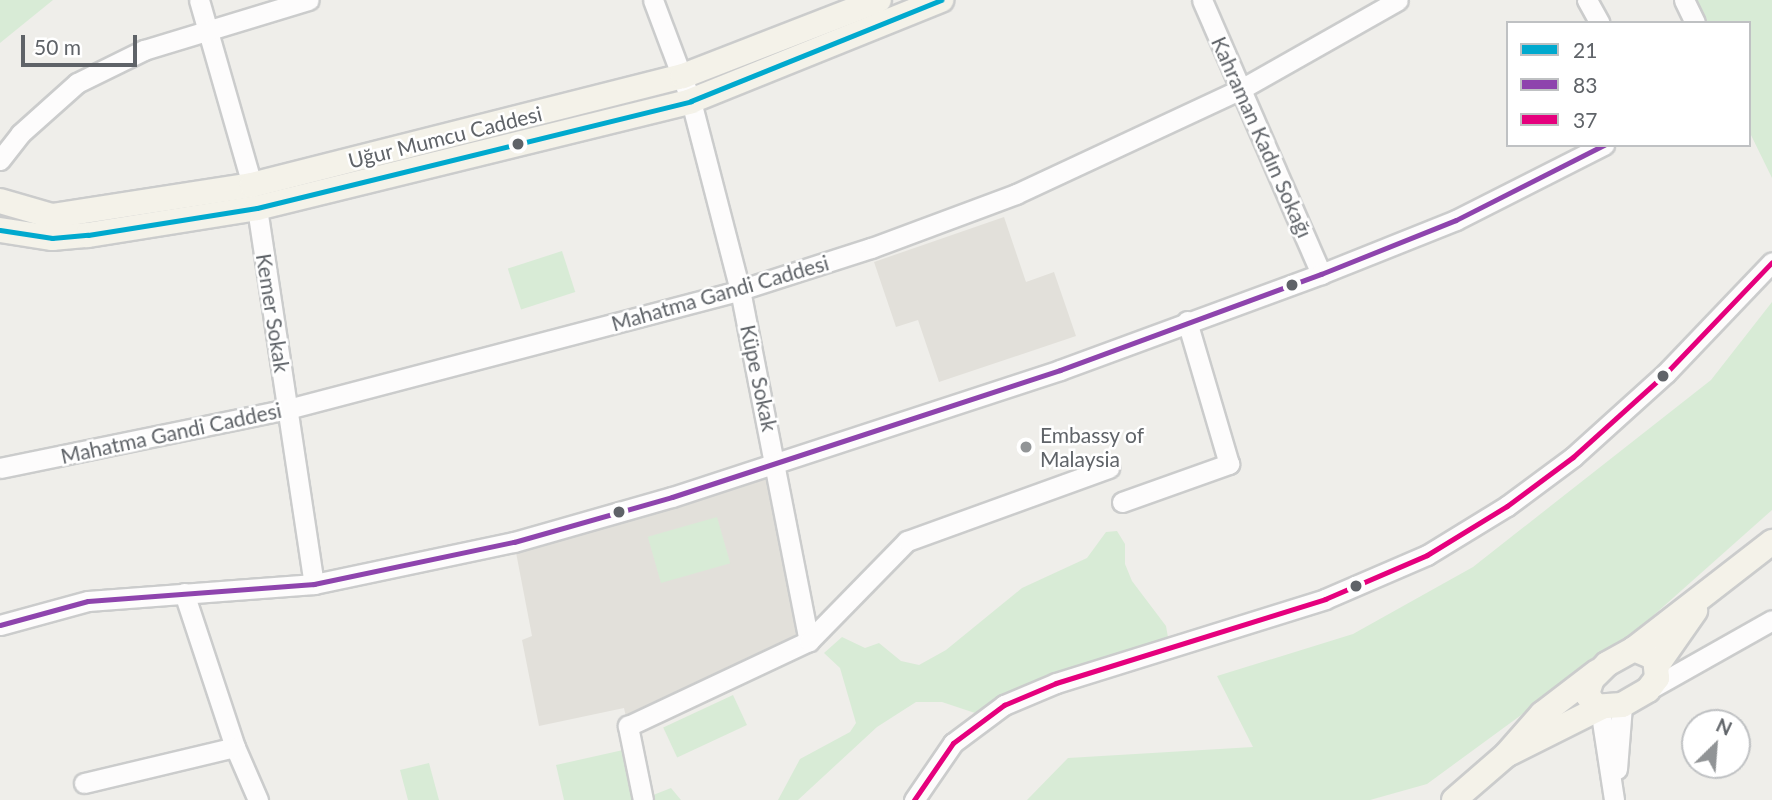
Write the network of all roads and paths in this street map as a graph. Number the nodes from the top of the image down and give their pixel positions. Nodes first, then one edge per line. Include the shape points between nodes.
1 (200, 0) edge
2 (309, 0) edge
3 (653, 0) edge
4 (880, 0) edge
5 (941, 0) edge
6 (1202, 0) edge
7 (1398, 0) edge
8 (1587, 0) edge
9 (1684, 0) edge
10 (1599, 21) edge
11 (1694, 21) edge
12 (207, 28) junction
13 (683, 76) junction
14 (1241, 89) junction
15 (691, 101) junction
16 (1600, 147) edge
17 (0, 160) edge
18 (255, 197) junction
19 (0, 201) edge
20 (0, 230) edge
21 (1772, 262) edge
22 (1321, 274) junction
23 (740, 290) junction
24 (1187, 321) junction
25 (288, 409) junction
26 (776, 460) junction
27 (0, 468) edge
28 (1109, 468) dead end
29 (1122, 502) dead end
30 (1772, 542) edge
31 (314, 584) junction
32 (184, 593) junction
33 (1704, 596) junction
34 (1772, 620) edge
35 (0, 625) edge
36 (809, 641) junction
37 (1673, 642) junction
38 (1634, 649) junction
39 (1713, 655) junction
40 (1658, 664) junction
41 (1598, 672) junction
42 (1648, 690) junction
43 (1611, 707) junction
44 (235, 747) junction
45 (1506, 755) junction
46 (84, 783) dead end
47 (1613, 792) edge
48 (258, 800) edge
49 (643, 800) edge
50 (914, 800) edge
51 (1454, 800) edge

1 - 12 street, Kemer Sokak
2 - 12 street
3 - 13 street, Küpe Sokak
4 - 13 main road, Uğur Mumcu Caddesi
5 - 15 main road, Uğur Mumcu Caddesi
6 - 14 street, Kahraman Kadın Sokağı
7 - 14 street, Mahatma Gandi Caddesi
8 - 10 street
9 - 11 street
12 - 17 street via 145,50 77,83 20,134
12 - 18 street, Kemer Sokak
13 - 15 street, Küpe Sokak
13 - 18 main road, Uğur Mumcu Caddesi
14 - 22 street, Kahraman Kadın Sokağı
14 - 23 street, Mahatma Gandi Caddesi via 997,202
15 - 18 main road, Uğur Mumcu Caddesi
15 - 23 street, Küpe Sokak
16 - 22 street via 1456,220
18 - 19 main road, Uğur Mumcu Caddesi via 52,216
18 - 20 main road, Uğur Mumcu Caddesi via 88,235 52,238
18 - 25 street, Kemer Sokak
21 - 50 street via 1617,418 1497,513 1427,555 1325,599 1056,683 1004,705 954,743
22 - 24 street
23 - 25 street, Mahatma Gandi Caddesi
23 - 26 street, Küpe Sokak
24 - 26 street via 1060,370
24 - 29 street via 1229,464
25 - 27 street, Mahatma Gandi Caddesi
25 - 31 street, Kemer Sokak
26 - 31 street via 672,497 514,542
26 - 36 street, Küpe Sokak
28 - 36 street via 907,541
30 - 33 main road
31 - 32 street
32 - 35 street via 88,601
32 - 44 street
33 - 37 main road
33 - 38 main road
34 - 39 street
36 - 49 street via 628,726
37 - 39 street via 1674,653 1684,661
37 - 40 main road
38 - 40 main road via 1646,651
38 - 41 main road
39 - 42 street
40 - 42 main road via 1657,678
41 - 43 main road via 1587,694
41 - 45 main road via 1542,714
42 - 43 main road
43 - 45 main road
43 - 47 street
44 - 46 street
44 - 48 street
45 - 51 main road

